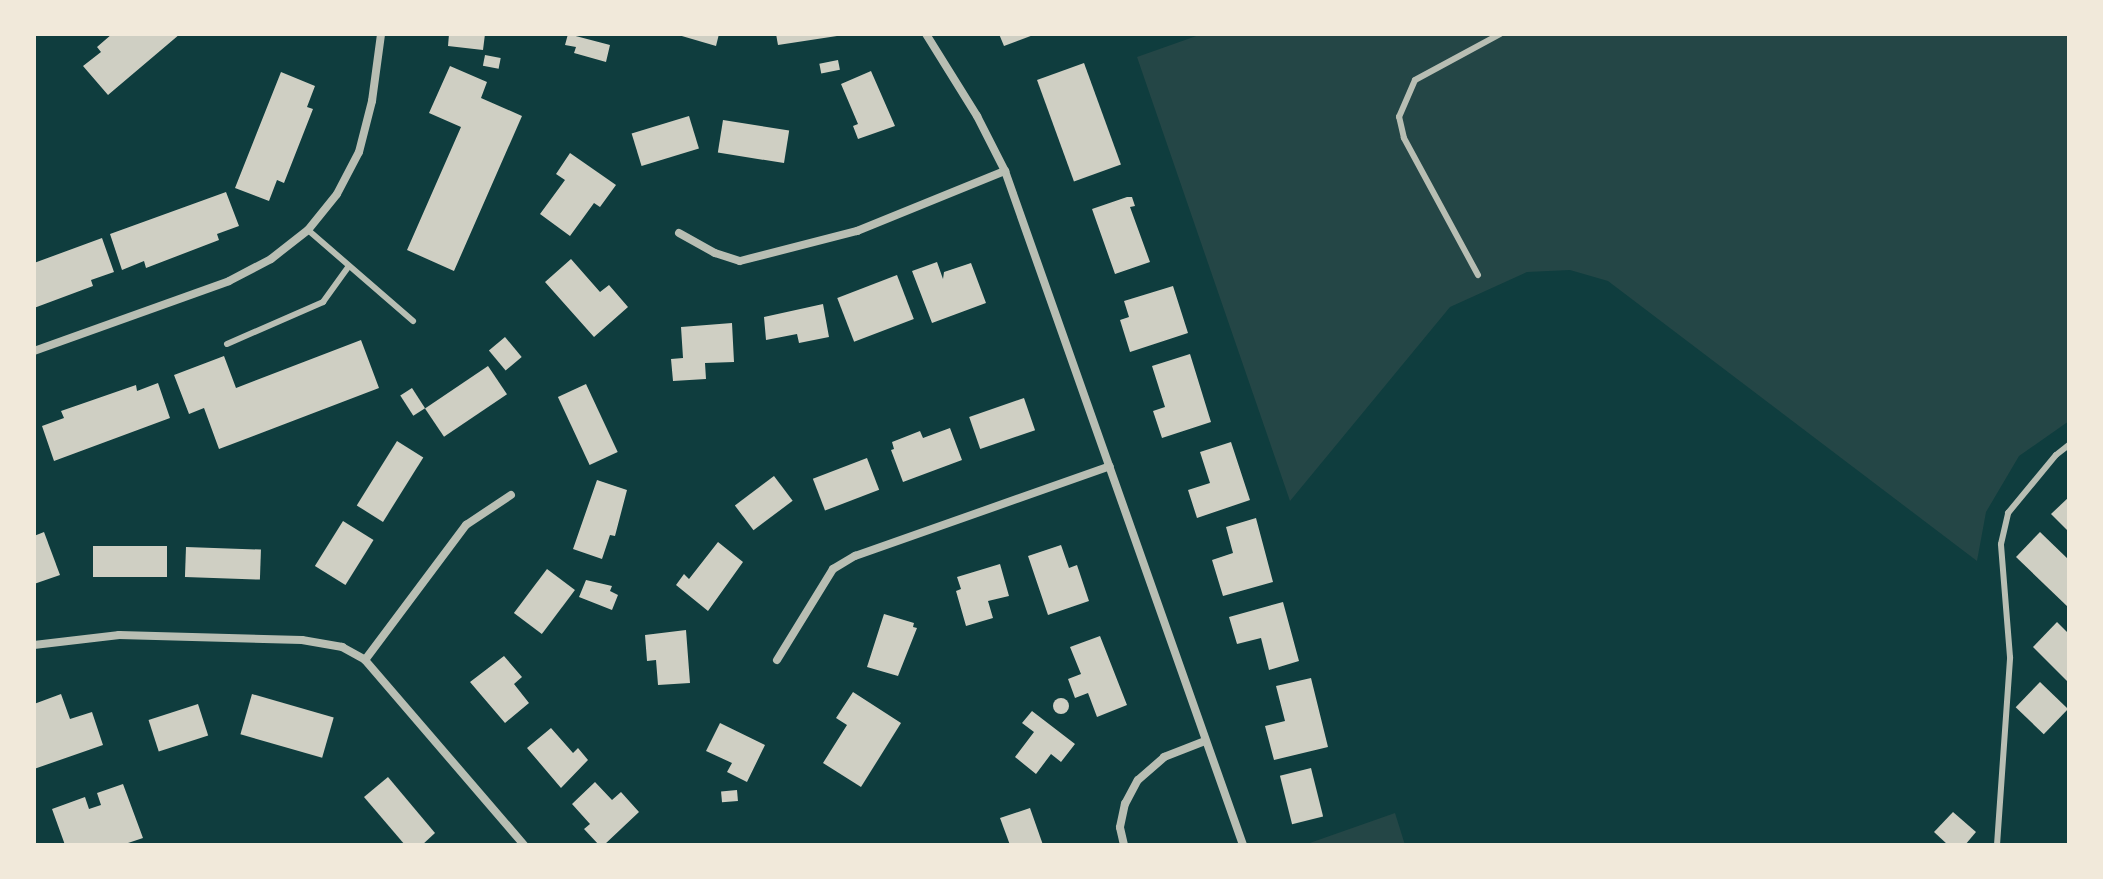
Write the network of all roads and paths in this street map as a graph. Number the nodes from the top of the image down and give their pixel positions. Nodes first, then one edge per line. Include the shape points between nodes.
1 (381, 34) edge
2 (926, 34) edge
3 (1500, 34) edge
4 (1005, 171) junction
5 (308, 230) junction
6 (679, 233) dead end
7 (349, 266) junction
8 (1478, 275) dead end
9 (413, 321) dead end
10 (227, 344) dead end
11 (34, 351) edge
12 (2069, 445) edge
13 (1110, 466) junction
14 (511, 495) dead end
15 (34, 645) edge
16 (365, 660) junction
17 (777, 660) dead end
18 (1205, 741) junction
19 (524, 845) edge
20 (1124, 845) edge
21 (1243, 845) edge
22 (1997, 845) edge

1 - 5 street via 359,152 337,194
2 - 4 street
3 - 8 lane via 1415,80 1399,117 1404,138
4 - 6 street via 857,231 740,261
4 - 13 street
5 - 7 lane
5 - 11 street via 240,276
7 - 9 lane
7 - 10 lane via 323,302
12 - 22 lane via 2008,513 2001,544 2010,657
13 - 17 street via 855,556 833,569
13 - 18 street
14 - 16 street via 466,525
15 - 16 street via 119,635 302,640 342,647
16 - 19 street
18 - 20 street via 1164,757 1138,780 1120,827
18 - 21 street

